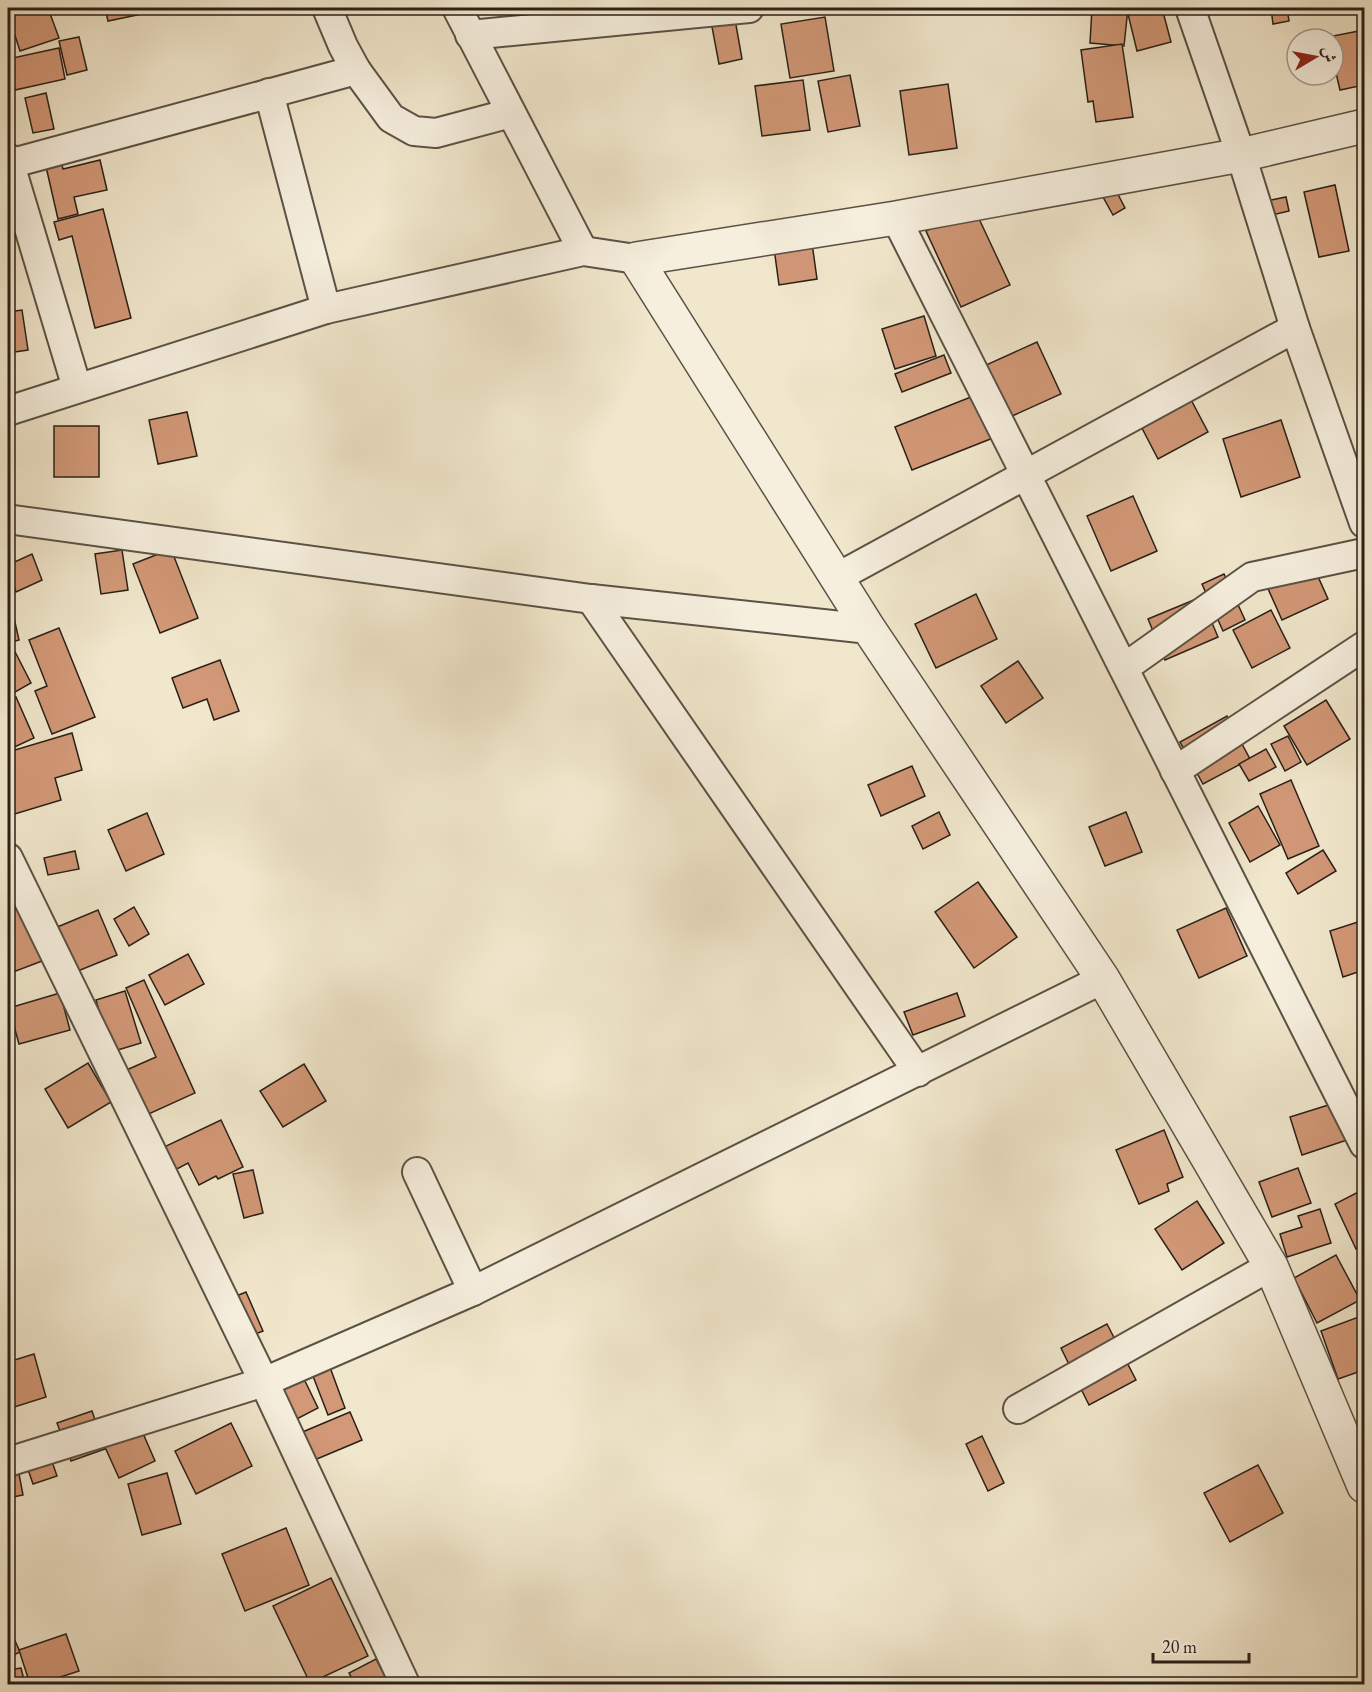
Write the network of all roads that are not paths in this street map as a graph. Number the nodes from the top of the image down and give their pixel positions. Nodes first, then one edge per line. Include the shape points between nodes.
1 (327, 8) edge
2 (457, 8) edge
3 (749, 8) edge
4 (1190, 8) edge
5 (470, 35) junction
6 (356, 70) junction
7 (268, 93) junction
8 (511, 113) junction
9 (1362, 134) edge
10 (1240, 155) junction
11 (8, 161) edge
12 (896, 218) junction
13 (583, 251) junction
14 (636, 259) junction
15 (326, 309) junction
16 (1295, 328) junction
17 (77, 388) junction
18 (8, 411) edge
19 (1026, 475) junction
20 (8, 520) edge
21 (1365, 523) edge
22 (1365, 553) edge
23 (838, 577) junction
24 (591, 599) junction
25 (869, 629) junction
26 (1365, 646) edge
27 (1124, 668) junction
28 (1175, 771) junction
29 (8, 858) edge
30 (1103, 978) junction
31 (918, 1072) junction
32 (1365, 1144) edge
33 (417, 1172) dead end
34 (1271, 1266) junction
35 (473, 1291) junction
36 (264, 1382) junction
37 (1018, 1409) dead end
38 (8, 1462) edge
39 (1365, 1486) edge
40 (405, 1684) edge

1 - 6 street
2 - 5 street
3 - 5 street
4 - 10 street
5 - 8 street
6 - 7 street
6 - 8 street via 391,118 414,131 436,133
7 - 11 street
7 - 15 street
8 - 13 street
9 - 10 street
10 - 12 street
10 - 16 street
11 - 17 street
12 - 14 street
12 - 19 street
13 - 14 street
13 - 15 street
14 - 23 street
15 - 17 street
16 - 19 street
16 - 21 street
17 - 18 street
19 - 23 street
19 - 27 street
20 - 24 street
22 - 27 street via 1252,577
23 - 25 street
24 - 25 street
24 - 31 street
25 - 30 street
26 - 28 street
27 - 28 street
28 - 32 street
29 - 36 street
30 - 31 street
30 - 34 street
31 - 35 street
33 - 35 street
34 - 37 street
34 - 39 street
35 - 36 street
36 - 38 street
36 - 40 street

